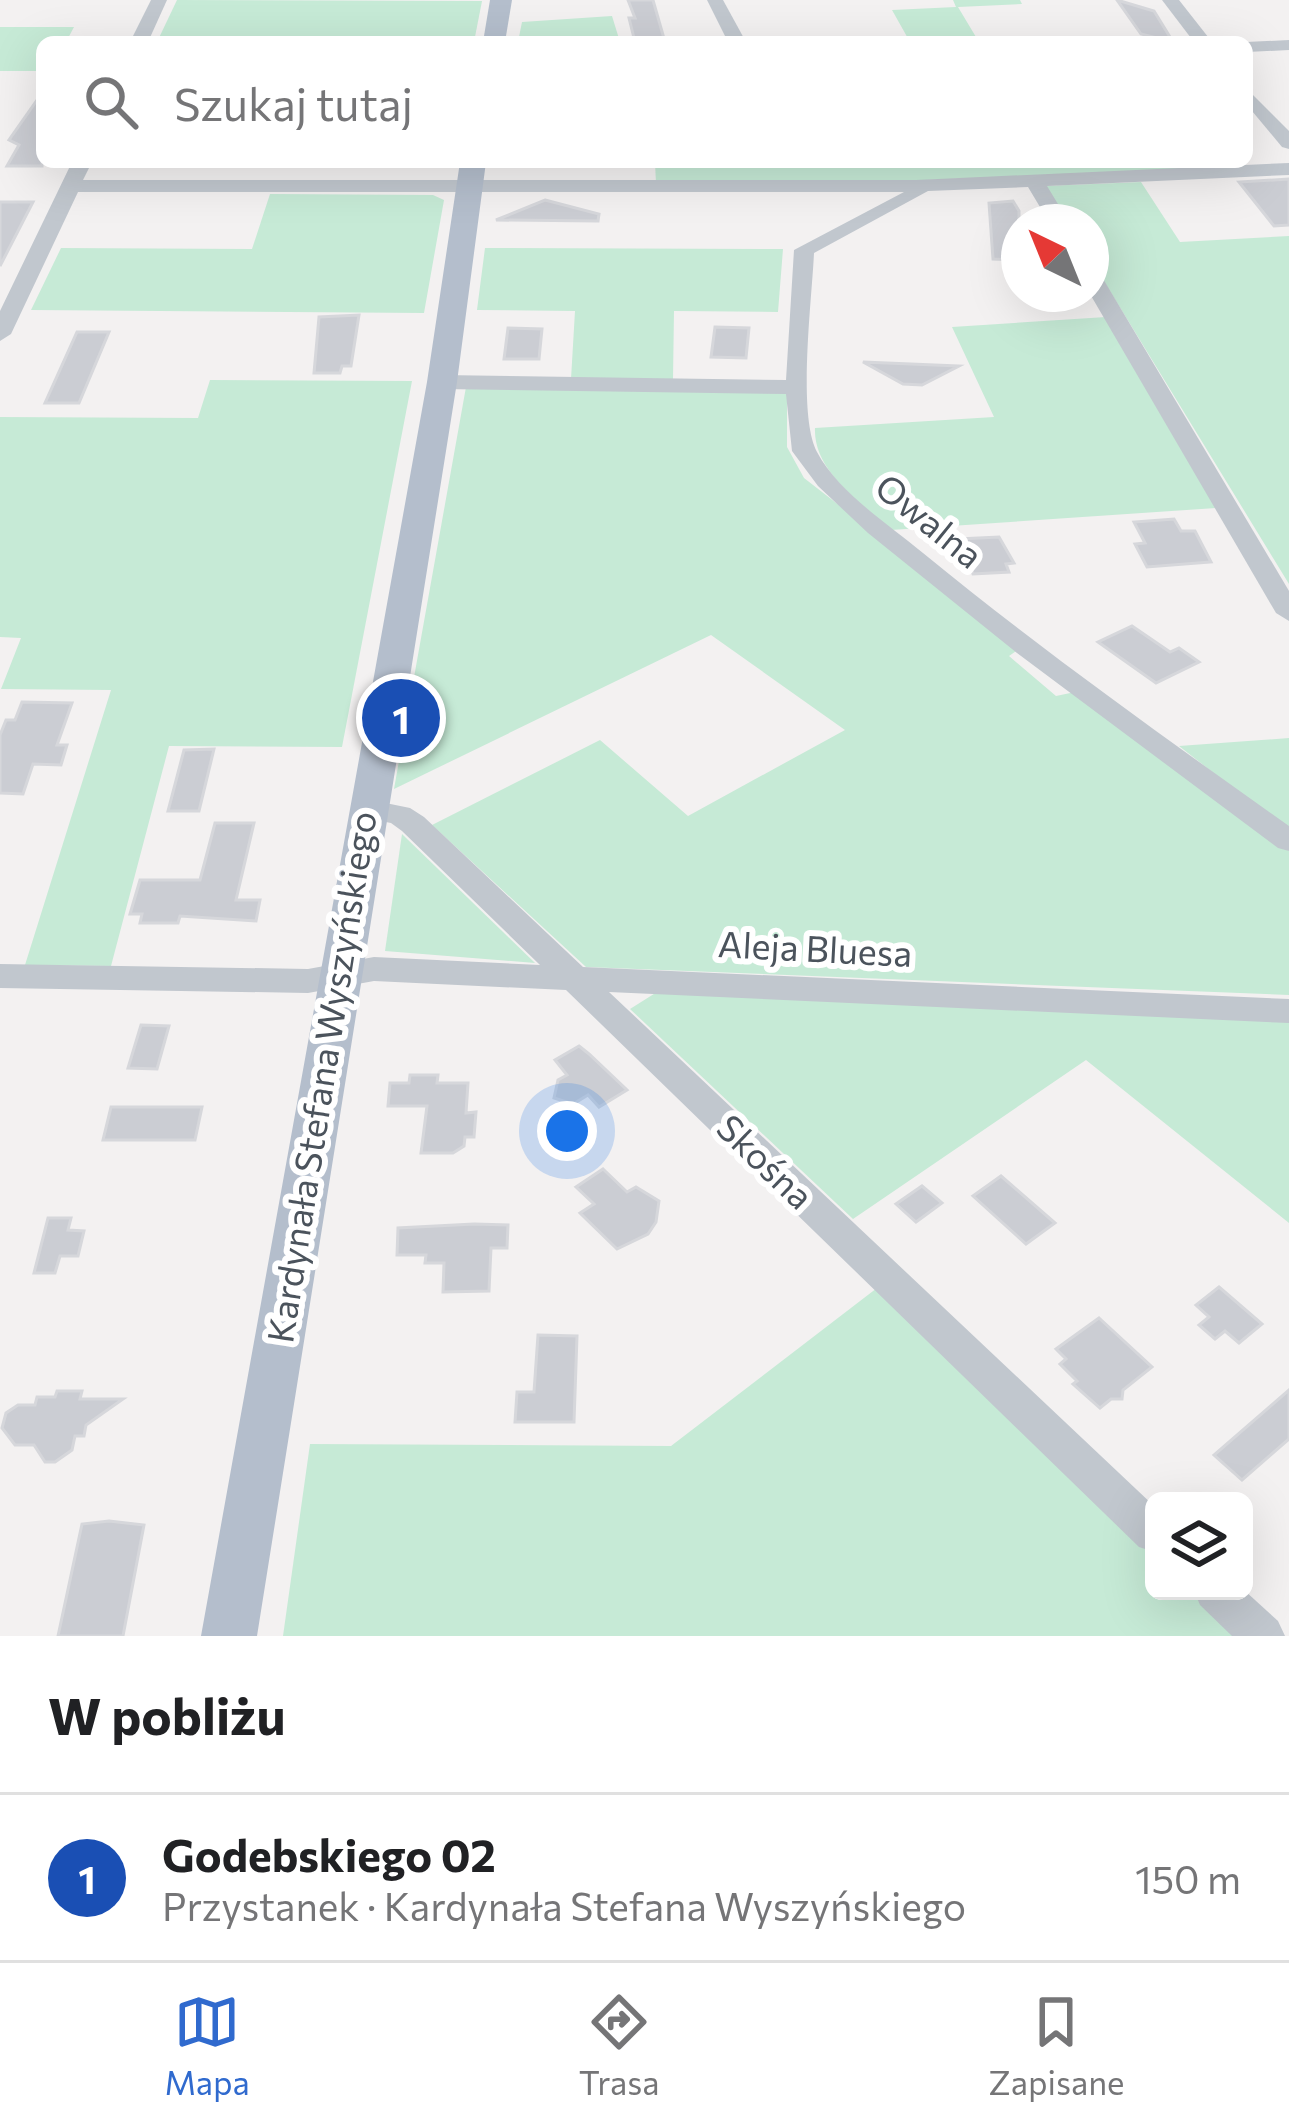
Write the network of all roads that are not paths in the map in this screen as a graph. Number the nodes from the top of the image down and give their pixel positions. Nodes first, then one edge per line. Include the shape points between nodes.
1 (159, 0) edge
2 (501, 0) edge
3 (715, 0) edge
4 (1170, 0) edge
5 (142, 36) edge
6 (495, 36) edge
7 (734, 36) edge
8 (1198, 36) edge
9 (1289, 45) edge
10 (1253, 47) edge
11 (1253, 101) edge
12 (1289, 143) edge
13 (79, 168) edge
14 (1289, 170) edge
15 (470, 176) edge
16 (1034, 179) junction
17 (70, 186) junction
18 (916, 186) junction
19 (1049, 204) edge
20 (1109, 308) edge
21 (0, 334) edge
22 (442, 382) junction
23 (799, 387) junction
24 (1289, 613) edge
25 (367, 809) junction
26 (1289, 841) edge
27 (0, 976) edge
28 (574, 976) junction
29 (338, 977) junction
30 (1289, 1011) edge
31 (1145, 1524) edge
32 (1224, 1600) edge
33 (229, 1636) edge
34 (1262, 1636) edge

1 - 5 street
2 - 6 main road
3 - 7 street
4 - 8 street
9 - 10 street
11 - 12 street
13 - 17 street
14 - 16 street
15 - 17 street
15 - 18 street
15 - 22 main road, Kardynała Stefana Wyszyńskiego
16 - 18 street
16 - 19 street
17 - 21 street
18 - 23 street, Owalna via 920,194 804,250
20 - 24 street
22 - 23 street
22 - 25 main road, Kardynała Stefana Wyszyńskiego
23 - 26 street, Owalna via 804,454 862,517
25 - 28 street, Skośna via 413,824
25 - 29 main road, Kardynała Stefana Wyszyńskiego
27 - 29 street, Aleja Bluesa
28 - 29 street, Aleja Bluesa via 374,969
28 - 30 street, Aleja Bluesa
28 - 31 street, Skośna
29 - 33 main road, Kardynała Stefana Wyszyńskiego
32 - 34 street

